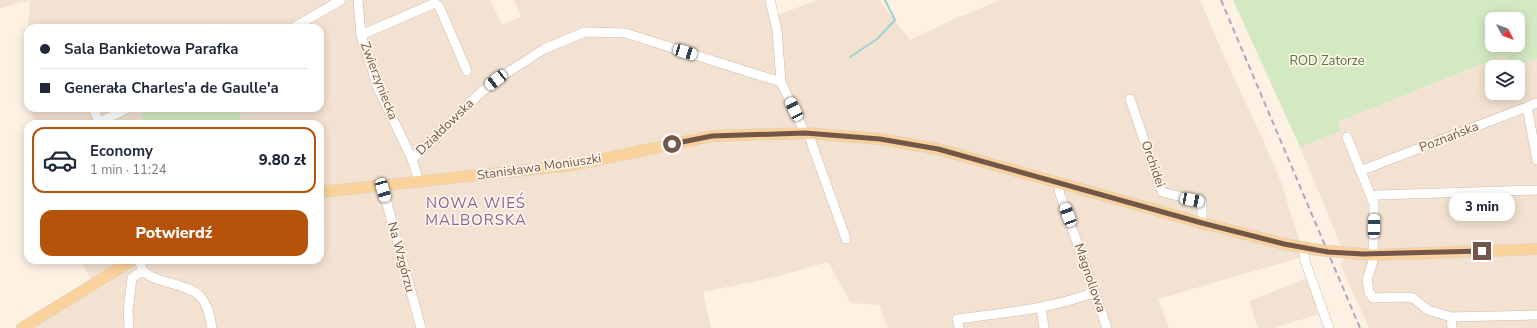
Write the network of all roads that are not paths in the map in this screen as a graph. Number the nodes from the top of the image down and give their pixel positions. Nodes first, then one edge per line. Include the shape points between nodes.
1 (341, 0) edge
2 (358, 0) edge
3 (770, 0) edge
4 (300, 24) edge
5 (361, 35) junction
6 (467, 71) dead end
7 (781, 82) junction
8 (1130, 99) dead end
9 (1537, 103) edge
10 (1527, 107) junction
11 (121, 112) edge
12 (106, 120) edge
13 (806, 133) junction
14 (1346, 137) dead end
15 (412, 159) junction
16 (1537, 160) edge
17 (1360, 171) junction
18 (419, 182) junction
19 (1061, 183) junction
20 (382, 185) junction
21 (1537, 190) edge
22 (324, 192) edge
23 (1371, 197) junction
24 (1202, 223) junction
25 (846, 239) dead end
26 (1303, 248) junction
27 (1537, 249) edge
28 (1373, 255) junction
29 (126, 264) edge
30 (141, 264) edge
31 (143, 270) junction
32 (1095, 292) junction
33 (1041, 307) junction
34 (1537, 315) edge
35 (1451, 317) junction
36 (22, 328) edge
37 (129, 328) edge
38 (212, 328) edge
39 (421, 328) edge
40 (959, 328) edge
41 (1044, 328) edge
42 (1107, 328) edge
43 (1329, 328) edge
44 (1452, 328) edge

1 - 4 street
2 - 5 street, Zwierzyniecka
3 - 7 street via 777,30
5 - 6 street via 435,3 439,6
5 - 15 street, Zwierzyniecka via 378,88
7 - 13 street
7 - 15 street, Działdowska via 625,33 585,32 544,49 496,80
8 - 24 street, Orchidei via 1162,192 1202,202
9 - 10 street, Poznańska
10 - 16 street
10 - 17 street, Poznańska
11 - 12 street
13 - 18 main road, Stanisława Moniuszki via 712,136 574,165
13 - 19 main road, Stanisława Moniuszki via 880,139 938,149
13 - 25 street
14 - 17 street
15 - 18 street, Działdowska
17 - 23 street
18 - 20 main road, Stanisława Moniuszki
19 - 24 main road, Stanisława Moniuszki
19 - 32 street, Magnoliowa via 1059,191
20 - 22 main road, Stanisława Moniuszki
20 - 39 street, Na Wzgórzu
21 - 23 street
23 - 28 street via 1374,204
24 - 26 main road, Stanisława Moniuszki
26 - 28 main road, Stanisława Moniuszki
26 - 43 street via 1305,261
27 - 28 main road, Stanisława Moniuszki
28 - 35 street via 1367,280 1373,298 1413,298 1428,310
29 - 36 main road
30 - 31 street
31 - 37 street via 132,278 128,310
31 - 38 street via 155,278 193,290 205,304
32 - 33 street via 1074,300
32 - 42 street, Magnoliowa
33 - 40 street via 957,319
33 - 41 street
34 - 35 street
35 - 44 street

